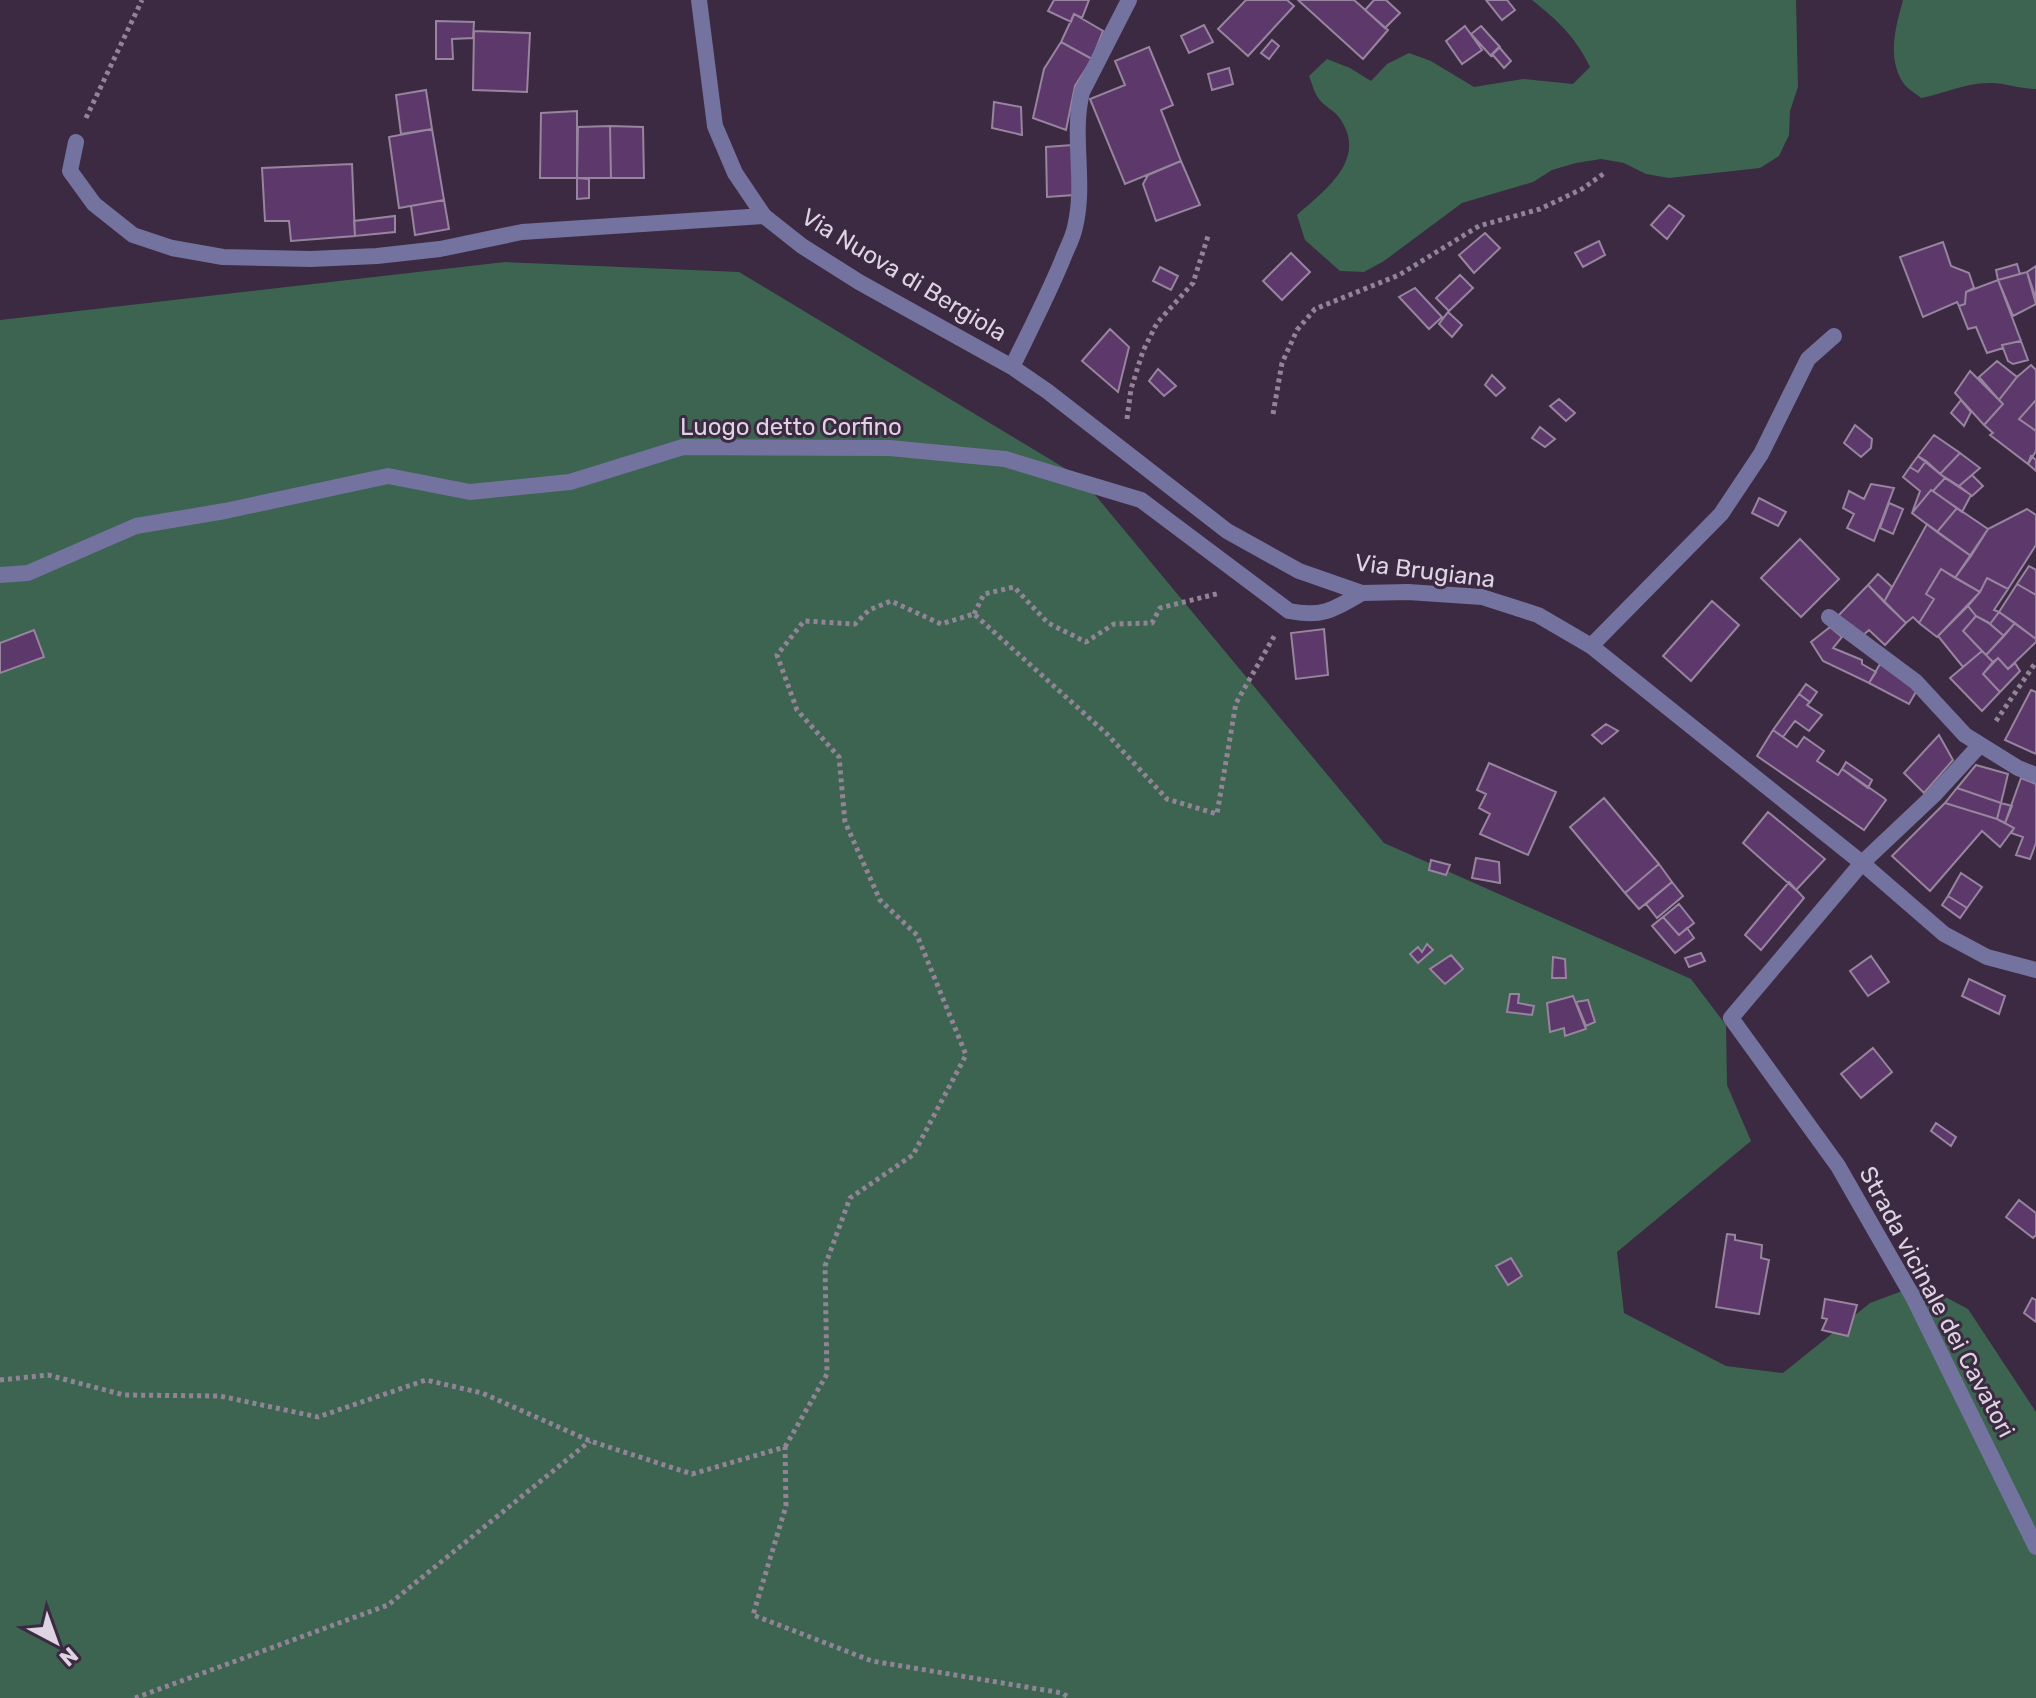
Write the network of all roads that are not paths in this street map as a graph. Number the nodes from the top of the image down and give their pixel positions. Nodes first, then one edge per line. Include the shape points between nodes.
1 (699, 0) edge
2 (1129, 0) edge
3 (76, 142) road end
4 (764, 216) junction
5 (1834, 336) dead end
6 (1012, 367) junction
7 (0, 575) edge
8 (1362, 593) junction
9 (1829, 617) dead end
10 (1591, 646) junction
11 (1979, 746) junction
12 (2036, 775) edge
13 (1862, 863) junction
14 (2036, 970) edge
15 (2036, 1547) edge

1 - 4 street, Via Nuova di Bergiola via 715,126 735,173
2 - 6 street via 1078,107 1075,227
3 - 4 street via 70,171 94,204 133,235 223,257 377,256 522,232
4 - 6 street, Via Nuova di Bergiola via 859,282
5 - 10 street via 1808,359 1761,454 1721,514
6 - 8 street, Via Brugiana via 1227,531 1299,571
7 - 8 street, Luogo detto Corfino via 28,573 136,526 388,476 470,492 570,482 683,447 889,448 1005,459 1141,500 1289,611 1331,612
8 - 10 street, Via Brugiana via 1482,597 1538,615
9 - 11 street via 1916,682
10 - 13 street, Via Brugiana
11 - 12 street
11 - 13 street
13 - 14 street, Via Brugiana via 1944,934 1987,957
13 - 15 street, Strada vicinale dei Cavatori via 1731,1018 1838,1166 1913,1297

